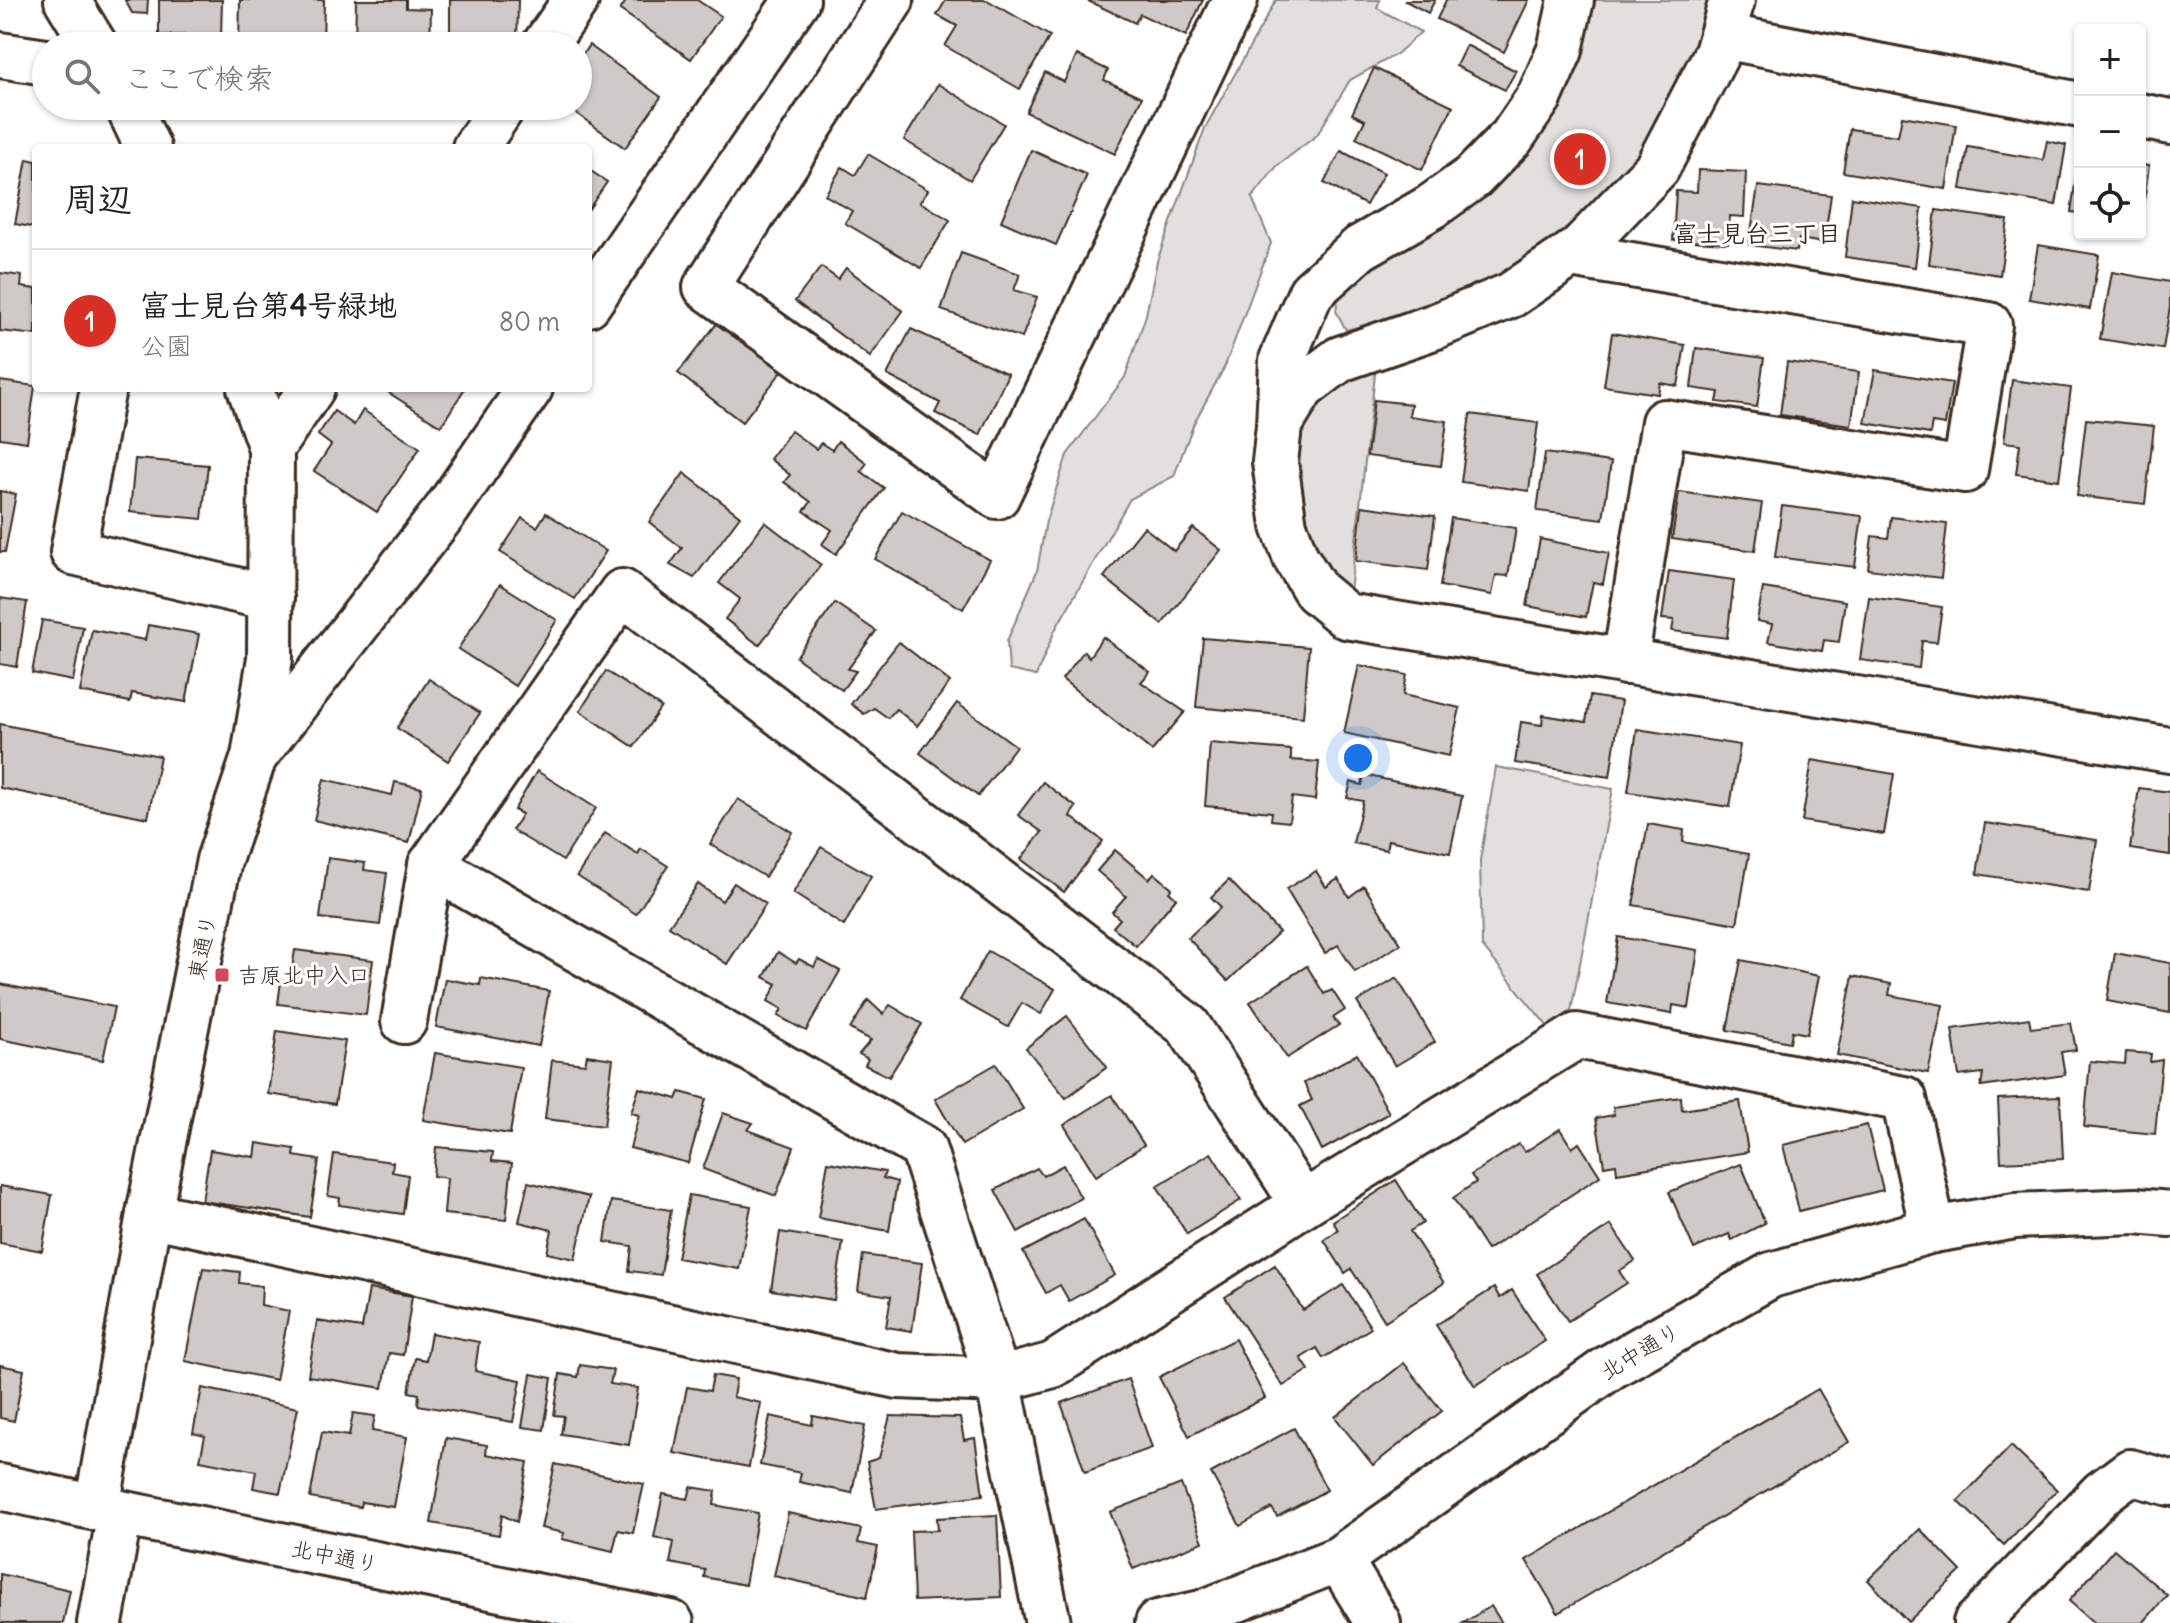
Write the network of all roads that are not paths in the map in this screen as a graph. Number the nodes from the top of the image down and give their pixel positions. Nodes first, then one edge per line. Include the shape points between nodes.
1 (67, 0) edge
2 (576, 0) edge
3 (797, 0) edge
4 (891, 0) edge
5 (1235, 0) edge
6 (1571, 0) edge
7 (1727, 18) edge
8 (86, 32) edge
9 (554, 32) edge
10 (0, 55) edge
11 (32, 60) edge
12 (2074, 104) edge
13 (2146, 117) edge
14 (135, 120) edge
15 (494, 120) edge
16 (2170, 122) edge
17 (146, 144) edge
18 (478, 144) edge
19 (1571, 255) junction
20 (592, 298) edge
21 (102, 392) edge
22 (251, 392) edge
23 (309, 392) edge
24 (527, 392) edge
25 (1279, 426) junction
26 (271, 448) junction
27 (271, 598) junction
28 (1625, 662) junction
29 (2170, 750) edge
30 (254, 757) junction
31 (431, 865) junction
32 (404, 1021) dead end
33 (1303, 1204) junction
34 (149, 1214) junction
35 (2170, 1214) edge
36 (1933, 1230) junction
37 (998, 1380) junction
38 (2170, 1483) edge
39 (0, 1487) edge
40 (108, 1510) junction
41 (1339, 1559) junction
42 (100, 1623) edge
43 (671, 1623) edge
44 (1048, 1623) edge
45 (1158, 1623) edge
46 (1378, 1623) edge
47 (1976, 1623) edge

1 - 8 street
2 - 9 street
3 - 20 street
4 - 5 street via 706,287 997,496
6 - 25 street via 1560,50 1545,85 1512,137 1473,177 1360,248 1311,292 1282,360
7 - 12 street
7 - 19 street via 1717,53 1657,168
10 - 11 street
13 - 16 street
14 - 17 street
15 - 18 street
19 - 25 street via 1511,295 1340,359 1302,388
19 - 28 street via 1989,325 1965,470 1664,422
21 - 27 street via 73,552
22 - 26 street, 東通り
23 - 26 street
24 - 30 street via 447,509
25 - 28 street via 1275,462 1284,526 1316,591 1346,616
26 - 27 street, 東通り
27 - 30 street, 東通り via 270,658
28 - 29 street
30 - 34 street, 東通り via 219,860
31 - 32 street
31 - 33 street via 622,592 1188,1026
31 - 37 street via 923,1148
33 - 36 street via 1577,1036 1904,1099
33 - 37 street via 1053,1365
34 - 37 street via 898,1376
34 - 40 street, 東通り
35 - 36 street, 北中通り via 2015,1216
36 - 41 street, 北中通り via 1771,1275 1610,1367
37 - 44 street
38 - 47 street via 2130,1472 2102,1493
39 - 40 street, 北中通り
40 - 42 street, 東通り
40 - 43 street, 北中通り
41 - 45 street, 北中通り via 1202,1613
41 - 46 street

